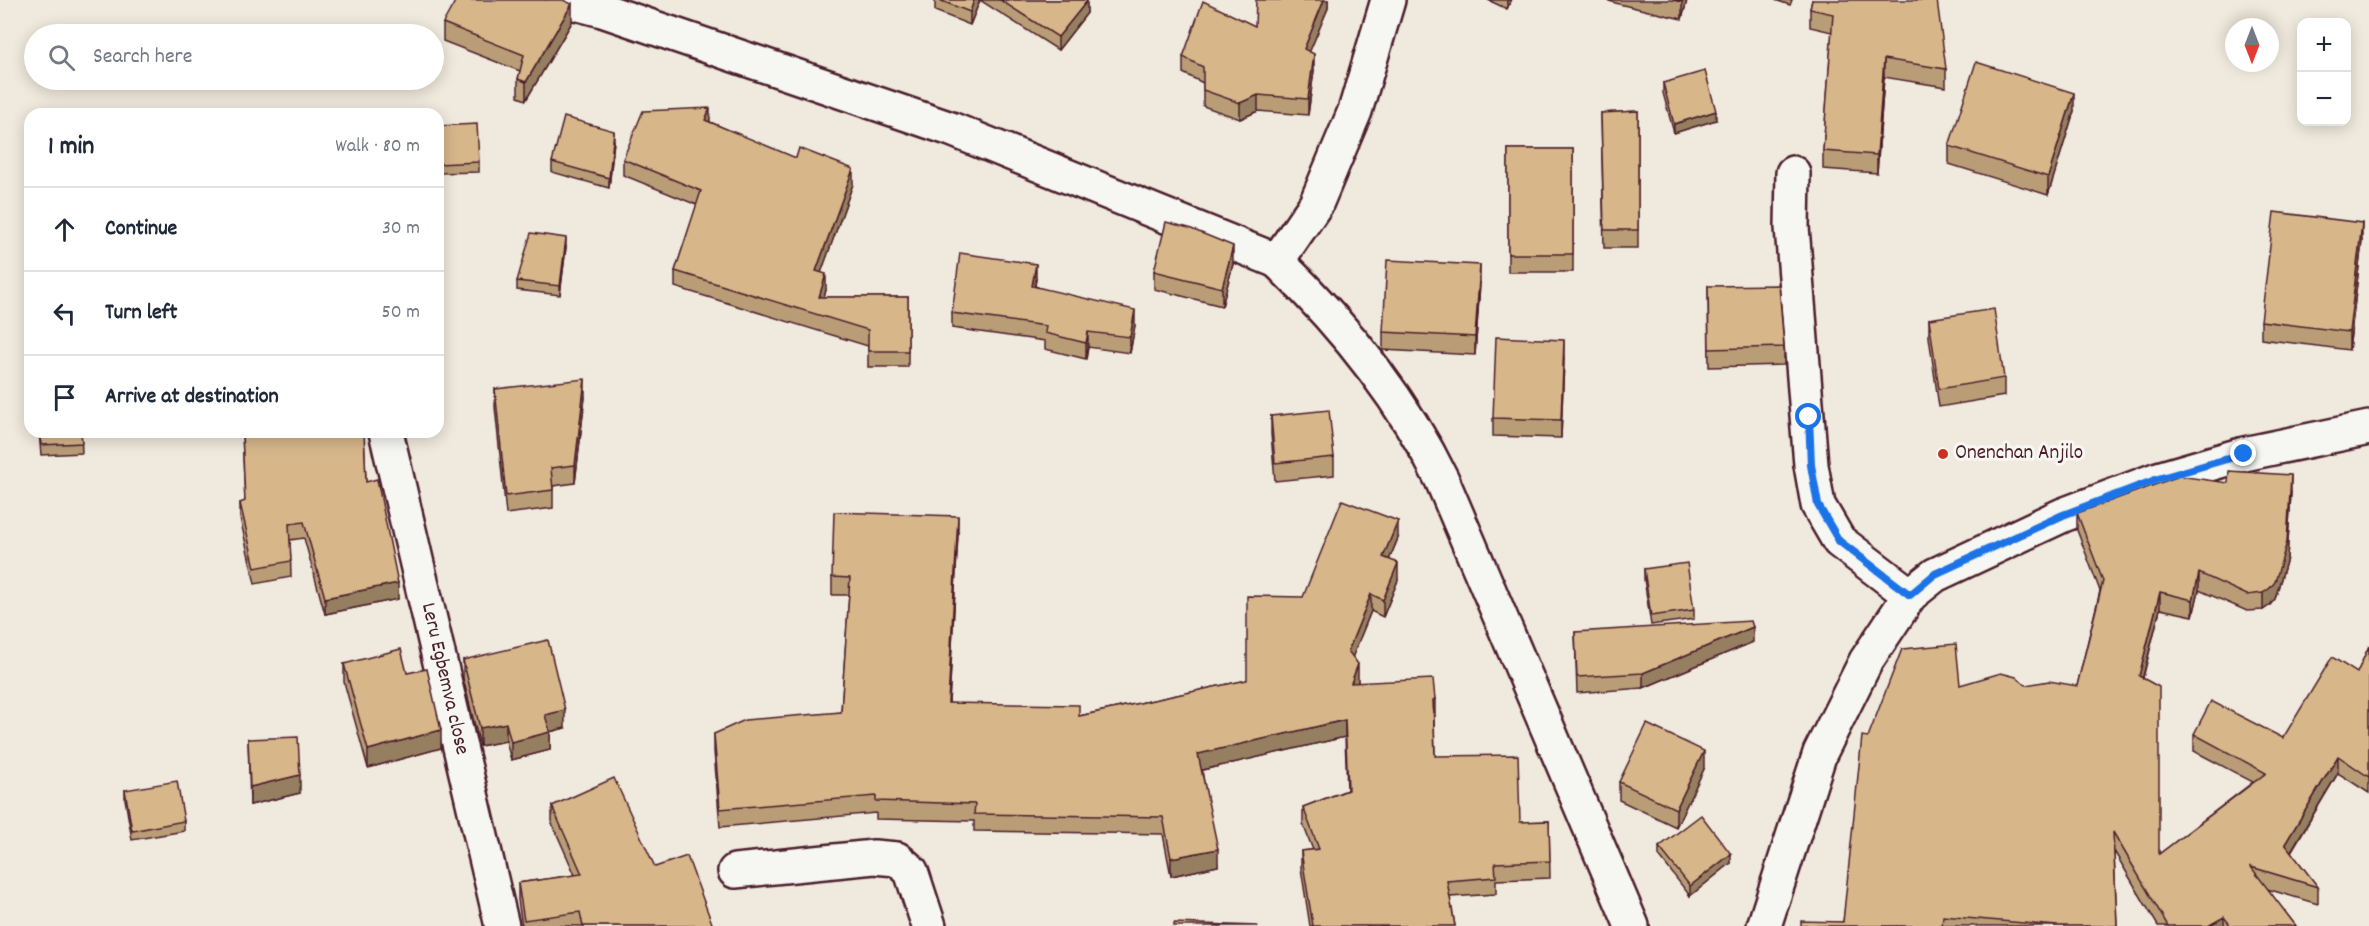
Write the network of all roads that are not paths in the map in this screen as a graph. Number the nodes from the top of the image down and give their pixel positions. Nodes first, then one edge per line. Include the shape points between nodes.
1 (564, 0) edge
2 (1388, 0) edge
3 (1793, 173) dead end
4 (1277, 261) junction
5 (2369, 428) edge
6 (387, 438) edge
7 (1910, 595) junction
8 (735, 872) dead end
9 (502, 926) edge
10 (929, 926) edge
11 (1632, 926) edge
12 (1764, 926) edge

1 - 4 street via 951,129
2 - 4 street via 1355,111 1316,204
3 - 7 street via 1792,227 1811,465 1818,505 1839,541
4 - 11 street via 1320,302 1396,396 1423,440
5 - 7 street via 2244,454 2158,479 2063,515 1935,574
6 - 9 street, Leru Egbemva close
7 - 12 street via 1866,661 1820,753
8 - 10 street via 873,857 897,859 911,871

